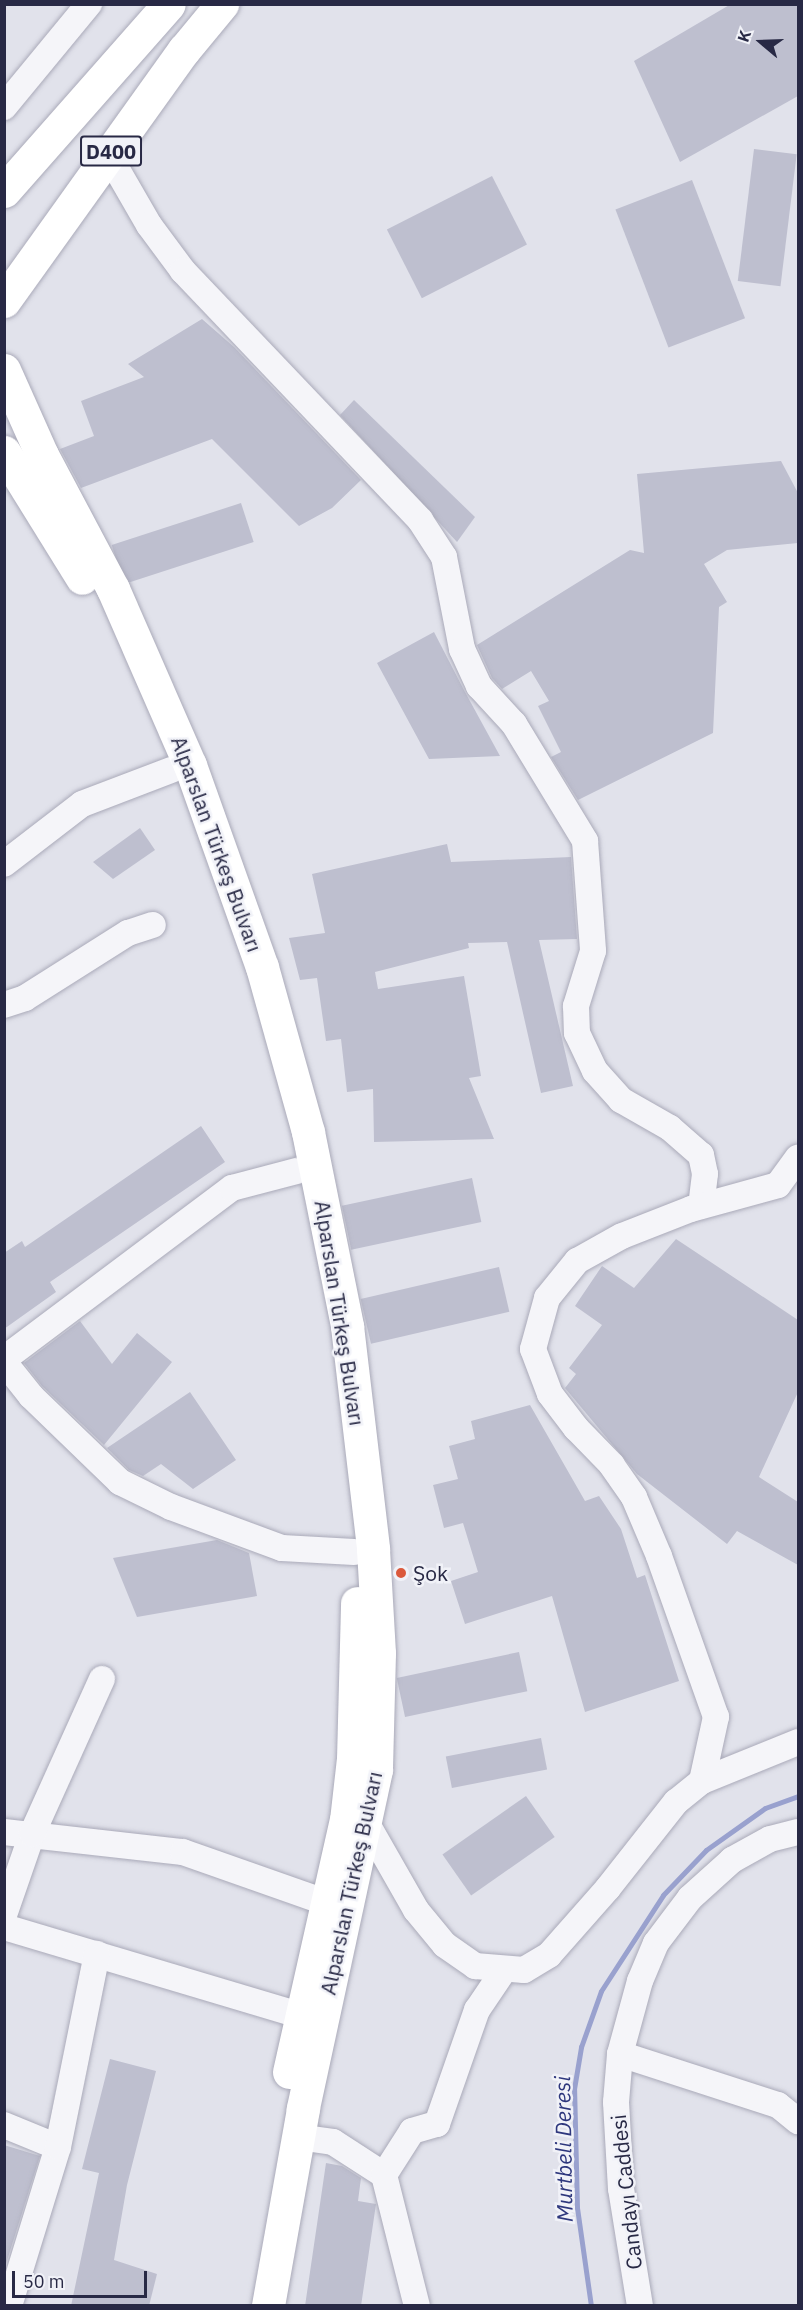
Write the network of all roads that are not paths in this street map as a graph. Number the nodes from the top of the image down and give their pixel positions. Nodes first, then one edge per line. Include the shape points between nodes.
1 (89, 4) edge
2 (169, 4) edge
3 (222, 4) edge
4 (4, 106) edge
5 (108, 154) junction
6 (4, 190) edge
7 (4, 301) edge
8 (4, 370) edge
9 (4, 452) edge
10 (171, 770) junction
11 (4, 864) edge
12 (153, 925) dead end
13 (4, 1005) edge
14 (798, 1157) edge
15 (297, 1171) junction
16 (788, 1187) edge
17 (701, 1206) junction
18 (4, 1361) edge
19 (354, 1551) junction
20 (102, 1679) dead end
21 (798, 1742) edge
22 (702, 1781) junction
23 (367, 1824) junction
24 (4, 1832) edge
25 (798, 1832) edge
26 (32, 1834) junction
27 (325, 1902) junction
28 (4, 1915) edge
29 (4, 1927) edge
30 (97, 1954) junction
31 (504, 1970) junction
32 (300, 2014) junction
33 (620, 2054) junction
34 (798, 2121) edge
35 (4, 2125) edge
36 (298, 2137) junction
37 (58, 2147) junction
38 (384, 2175) junction
39 (424, 2303) edge
40 (9, 2306) edge
41 (250, 2306) edge
42 (268, 2306) edge
43 (640, 2306) edge

1 - 4 street
2 - 6 main road, D400
3 - 5 main road, D400
5 - 7 main road, D400
5 - 17 street via 149,225 183,271 412,512 444,557 462,649 479,686 514,724 585,841 593,951 576,1006 577,1034 596,1071 621,1101 670,1128 701,1155 705,1174
8 - 23 main road, Alparslan Türkeş Bulvarı via 42,455 113,589 190,765 262,967 308,1132 347,1326 373,1549 379,1653 376,1770
9 - 10 main road, Alparslan Türkeş Bulvarı via 64,545 99,610
10 - 11 street via 82,804
10 - 15 main road, Alparslan Türkeş Bulvarı via 239,967
12 - 13 street via 128,933 25,998
14 - 16 street
15 - 18 street via 232,1188
15 - 19 main road, Alparslan Türkeş Bulvarı via 339,1401
16 - 17 street
17 - 22 street via 622,1236 577,1261 547,1298 533,1349 550,1394 612,1465 634,1497 659,1556 716,1718
18 - 19 street via 32,1396 120,1482 171,1507 282,1548
19 - 27 main road, Alparslan Türkeş Bulvarı via 357,1589 353,1758 346,1820
20 - 26 street
21 - 22 street
22 - 31 street via 676,1802 549,1955 524,1970
23 - 31 street via 416,1910 445,1945 474,1966
23 - 36 main road, Alparslan Türkeş Bulvarı
24 - 26 street
25 - 33 street, Candayı Caddesi via 770,1839 732,1860 690,1898 656,1943 640,1981
26 - 27 street via 183,1852
26 - 28 street
27 - 32 main road, Alparslan Türkeş Bulvarı
29 - 30 street
30 - 32 street
30 - 37 street
31 - 38 street via 477,2010 461,2067 437,2124 412,2131
32 - 41 main road, Alparslan Türkeş Bulvarı
33 - 34 street via 778,2105
33 - 43 street, Candayı Caddesi via 616,2102 621,2189
35 - 37 street
36 - 38 street via 333,2142
36 - 42 main road, Alparslan Türkeş Bulvarı
37 - 40 street
38 - 39 street

